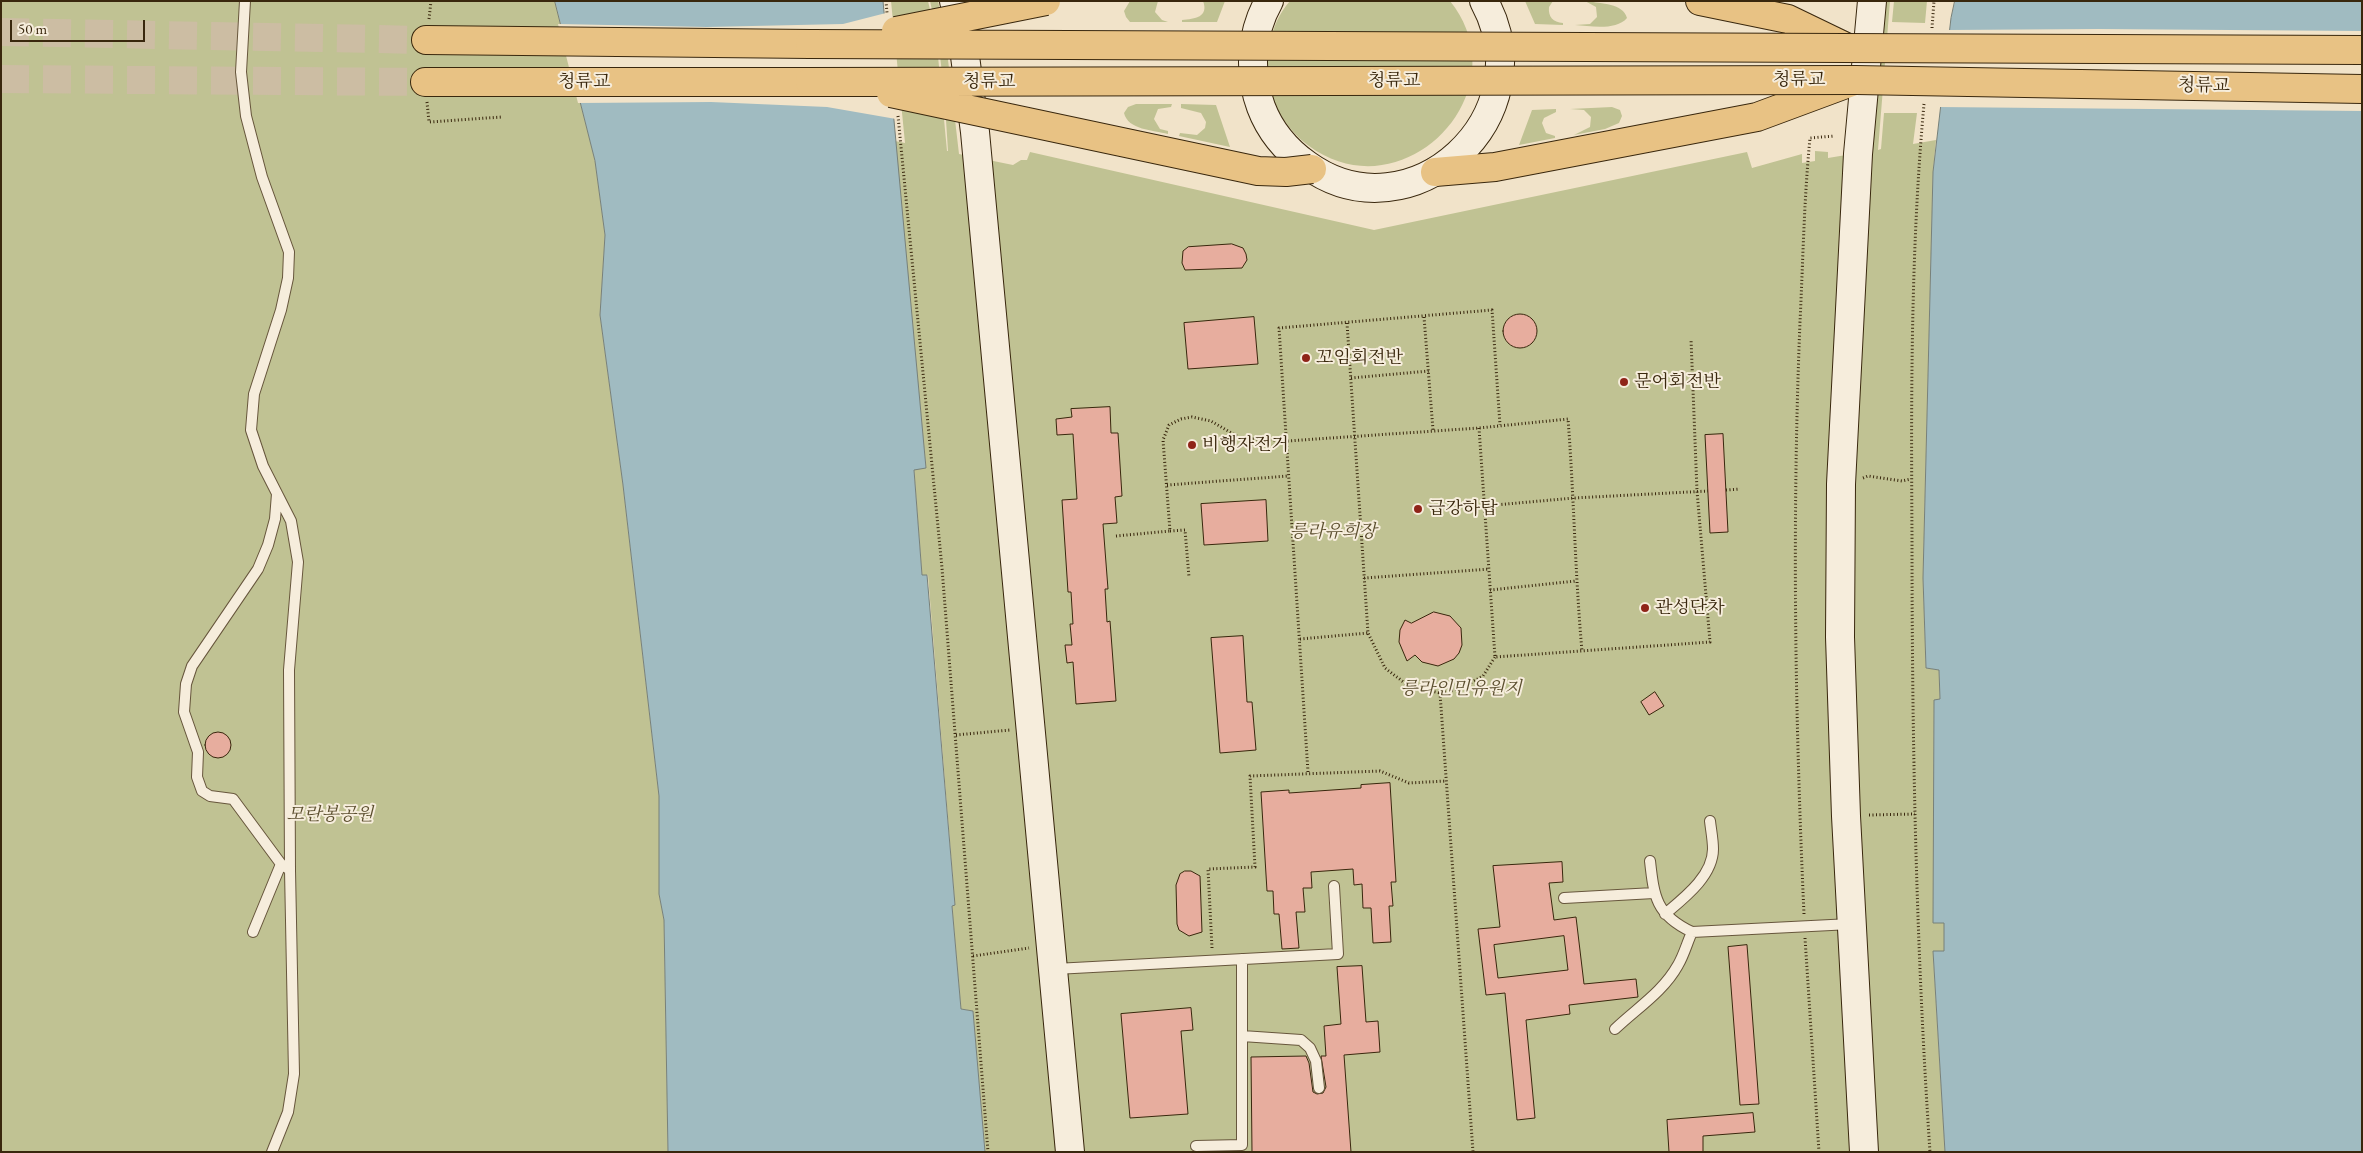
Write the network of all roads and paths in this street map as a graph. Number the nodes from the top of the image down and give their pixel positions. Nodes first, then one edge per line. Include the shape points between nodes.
1 (245, 1) edge
2 (886, 1) edge
3 (954, 1) edge
4 (1046, 1) edge
5 (1269, 1) edge
6 (1484, 1) edge
7 (1700, 1) edge
8 (1872, 1) edge
9 (888, 21) dead end
10 (426, 40) tunnel mouth
11 (810, 44) junction
12 (1846, 47) junction
13 (2362, 50) edge
14 (1856, 80) junction
15 (425, 82) tunnel mouth
16 (810, 82) junction
17 (2362, 89) edge
18 (897, 110) dead end
19 (502, 117) dead end
20 (429, 122) dead end
21 (1834, 136) dead end
22 (1920, 150) dead end
23 (1312, 169) junction
24 (1434, 172) junction
25 (1424, 317) junction
26 (1347, 323) junction
27 (1690, 339) dead end
28 (1428, 371) junction
29 (1351, 378) junction
30 (1500, 425) junction
31 (1479, 428) junction
32 (1433, 430) junction
33 (1355, 437) junction
34 (1287, 441) junction
35 (1288, 476) junction
36 (1868, 476) dead end
37 (1912, 479) junction
38 (1167, 485) junction
39 (1740, 489) dead end
40 (1726, 490) dead end
41 (1697, 491) junction
42 (1708, 491) dead end
43 (277, 493) junction
44 (1574, 498) junction
45 (1484, 506) junction
46 (1170, 531) junction
47 (1116, 536) dead end
48 (1489, 569) junction
49 (1189, 578) dead end
50 (1364, 578) junction
51 (1576, 581) junction
52 (1490, 590) junction
53 (1368, 633) junction
54 (1300, 639) junction
55 (1582, 651) junction
56 (1495, 658) junction
57 (1440, 692) junction
58 (1011, 730) dead end
59 (956, 735) junction
60 (1308, 772) junction
61 (1446, 781) junction
62 (1875, 814) dead end
63 (1915, 814) junction
64 (1710, 821) dead end
65 (1650, 861) dead end
66 (285, 867) junction
67 (1334, 886) dead end
68 (1654, 892) junction
69 (1564, 898) dead end
70 (1665, 914) junction
71 (1852, 924) junction
72 (1805, 928) junction
73 (253, 932) dead end
74 (1692, 932) junction
75 (1029, 948) dead end
76 (1203, 949) dead end
77 (973, 956) junction
78 (1242, 959) junction
79 (1054, 969) junction
80 (1615, 1029) dead end
81 (1242, 1036) junction
82 (1318, 1088) dead end
83 (1196, 1146) dead end
84 (272, 1152) edge
85 (988, 1152) edge
86 (1070, 1152) edge
87 (1473, 1152) edge
88 (1819, 1152) edge
89 (1864, 1152) edge
90 (1930, 1152) edge

1 - 43 lane via 242,72 246,116 262,177 289,252 288,278 281,310 254,394 251,430 262,466
2 - 9 path
3 - 79 street via 963,41 975,132
4 - 11 main road, bridge via 931,25
5 - 23 street, bridge via 1254,45 1253,72 1258,99 1284,146
6 - 24 street, bridge via 1499,46 1500,71 1496,95 1473,140
7 - 12 main road via 1788,19
8 - 71 street via 1858,154 1841,484 1840,636
10 - 11 main road, 청류교
11 - 12 main road, 청류교, bridge
12 - 13 main road, 청류교, bridge
14 - 16 main road, 청류교, bridge
14 - 17 main road, 청류교, bridge
14 - 24 main road via 1757,117 1495,167
15 - 16 main road, 청류교
16 - 23 main road, bridge via 880,91 1258,171
18 - 59 path
19 - 20 path
21 - 72 path via 1810,138 1796,422 1794,559
22 - 37 path
23 - 24 street via 1335,180 1373,186 1398,184
25 - 26 path
25 - 28 path
25 - 30 path via 1492,310
26 - 29 path
26 - 34 path via 1279,328
27 - 41 path
28 - 29 path
28 - 32 path
29 - 33 path
30 - 31 path
30 - 44 path via 1568,419
31 - 32 path
31 - 45 path
32 - 33 path
33 - 34 path
33 - 50 path
34 - 35 path
34 - 38 path via 1240,438 1211,421 1192,417 1180,419 1170,426 1163,440
35 - 38 path
35 - 54 path
36 - 37 path via 1902,481
37 - 63 path
38 - 46 path
39 - 40 path
41 - 42 path
41 - 44 path
41 - 55 path via 1710,642
43 - 66 lane via 291,521 298,562 289,670
43 - 66 lane via 275,519 258,569 192,666 186,684 184,712 198,752 197,777 202,791 210,796 233,799
44 - 45 path
44 - 51 path
45 - 48 path
46 - 47 path
46 - 49 path via 1185,530
48 - 50 path
48 - 52 path
50 - 53 path
51 - 52 path
51 - 55 path
52 - 56 path
53 - 54 path
53 - 57 path via 1385,668 1410,687
54 - 60 path
55 - 56 path
56 - 57 path via 1483,676 1461,688
57 - 61 path
58 - 59 path
59 - 77 path
60 - 61 path via 1380,771 1409,782
60 - 76 path via 1250,776 1256,867 1208,869 1212,948
61 - 87 path
62 - 63 path
63 - 90 path
64 - 70 lane via 1714,850 1711,862 1687,895
65 - 68 lane
66 - 73 lane
66 - 84 lane via 294,1074 288,1112
67 - 78 lane via 1338,954
68 - 69 lane
68 - 70 lane via 1657,904
70 - 74 lane via 1678,926
71 - 72 lane
71 - 89 street
72 - 74 lane
72 - 88 path
74 - 80 lane via 1678,965 1663,986
75 - 77 path
77 - 85 path
78 - 79 lane
78 - 81 lane
79 - 86 street
81 - 82 lane via 1302,1040 1316,1061
81 - 83 lane via 1242,1145

